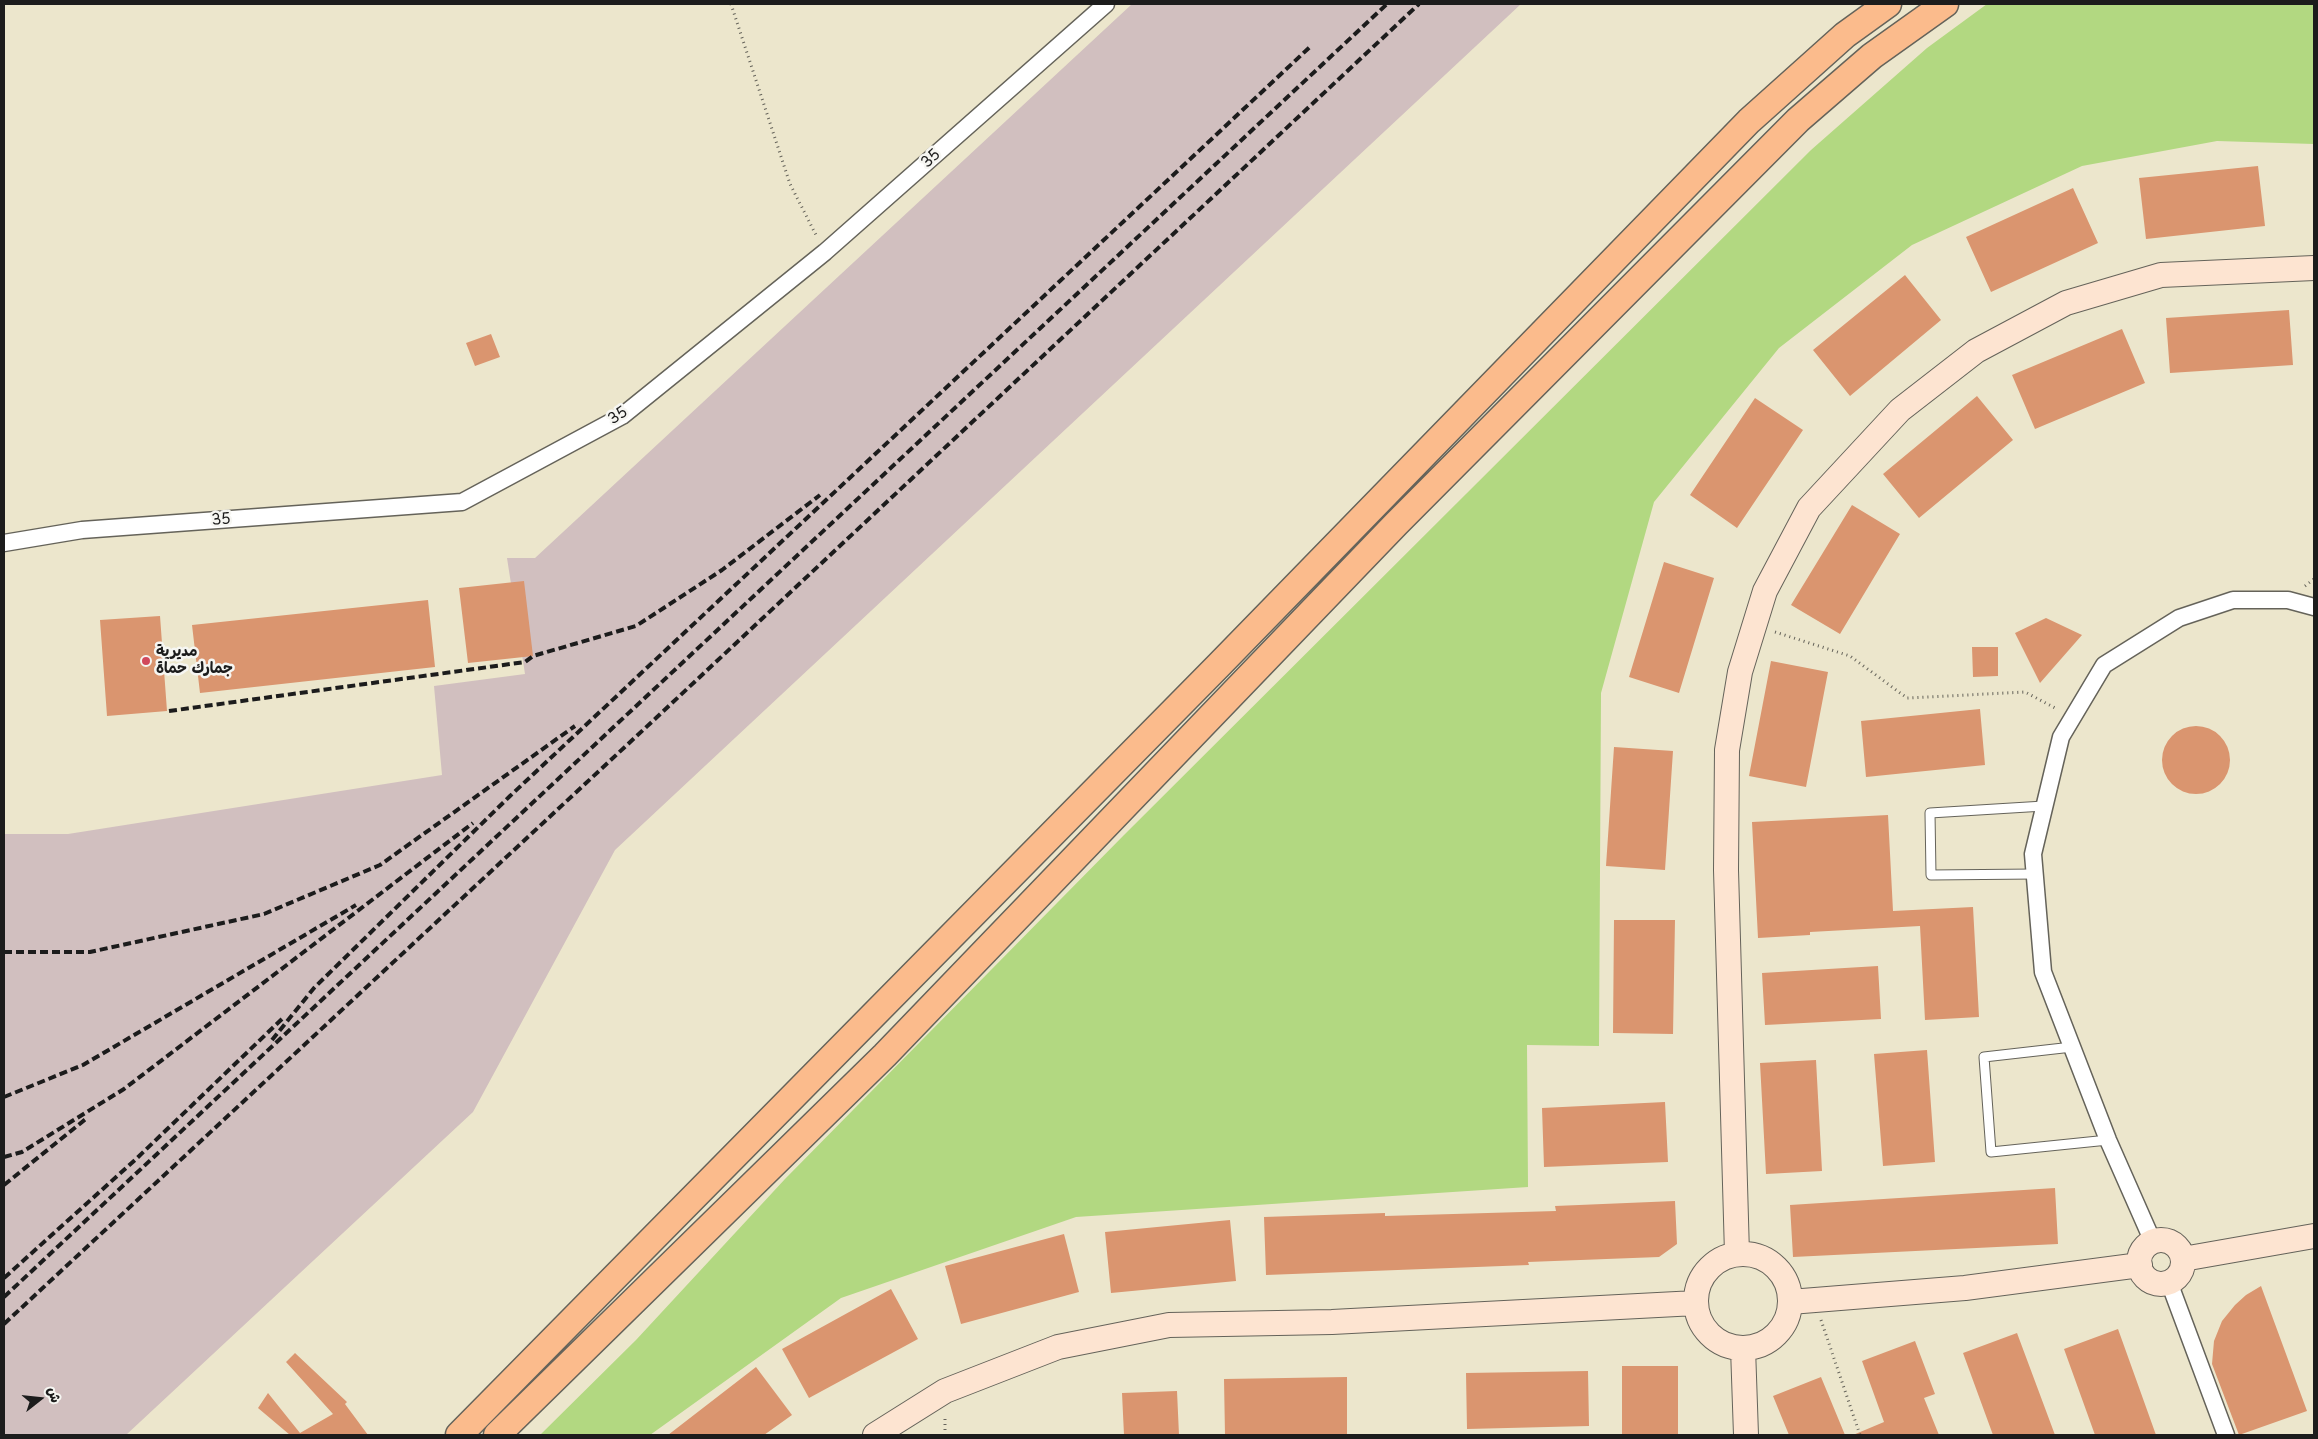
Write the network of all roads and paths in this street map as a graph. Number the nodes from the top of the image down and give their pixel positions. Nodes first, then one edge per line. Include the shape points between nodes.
1 (731, 4) edge
2 (1106, 4) edge
3 (1888, 4) edge
4 (1945, 4) edge
5 (825, 252) junction
6 (2314, 268) edge
7 (4, 543) edge
8 (2314, 607) edge
9 (1755, 625) junction
10 (2073, 717) junction
11 (2044, 806) junction
12 (2034, 874) junction
13 (2072, 1047) junction
14 (2108, 1140) junction
15 (2314, 1236) edge
16 (2153, 1242) junction
17 (1737, 1254) junction
18 (2183, 1259) junction
19 (2140, 1265) junction
20 (2169, 1282) junction
21 (1814, 1300) junction
22 (1790, 1302) junction
23 (1696, 1303) junction
24 (1743, 1348) junction
25 (459, 1435) edge
26 (498, 1435) edge
27 (875, 1435) edge
28 (1746, 1435) edge
29 (1860, 1435) edge
30 (2226, 1435) edge

1 - 5 path via 790,184
2 - 5 street, 35
3 - 25 main road via 1845,35 1749,121 1246,637
4 - 26 main road via 1872,56 1798,120 1396,524 884,1055
5 - 7 street, 35 via 622,416 462,502 82,530
6 - 9 street via 2161,275 2066,303 1976,350 1900,410 1810,508 1765,591
8 - 10 street via 2288,600 2233,600 2179,618 2104,665
9 - 10 path via 1850,656 1907,698 2025,692
9 - 17 street via 1740,672 1727,750 1726,870
10 - 11 street via 2061,737
11 - 12 street via 2033,854
11 - 12 lane via 1930,813 1931,875
12 - 13 street via 2043,972
13 - 14 street
13 - 14 lane via 1984,1057 1991,1152
14 - 16 street
15 - 18 street
16 - 18 street via 2172,1243
16 - 19 street via 2141,1254
17 - 22 street via 1753,1255 1768,1261 1788,1286
17 - 23 street via 1712,1265 1703,1276
18 - 20 street via 2179,1276
19 - 20 street via 2150,1281
19 - 21 street via 1965,1288
20 - 30 street
21 - 22 street
21 - 29 path
22 - 24 street via 1788,1316 1781,1329 1770,1339
23 - 24 street via 1699,1317 1716,1339 1729,1346
23 - 27 street via 1332,1322 1169,1325 1058,1347 945,1391
24 - 28 street

